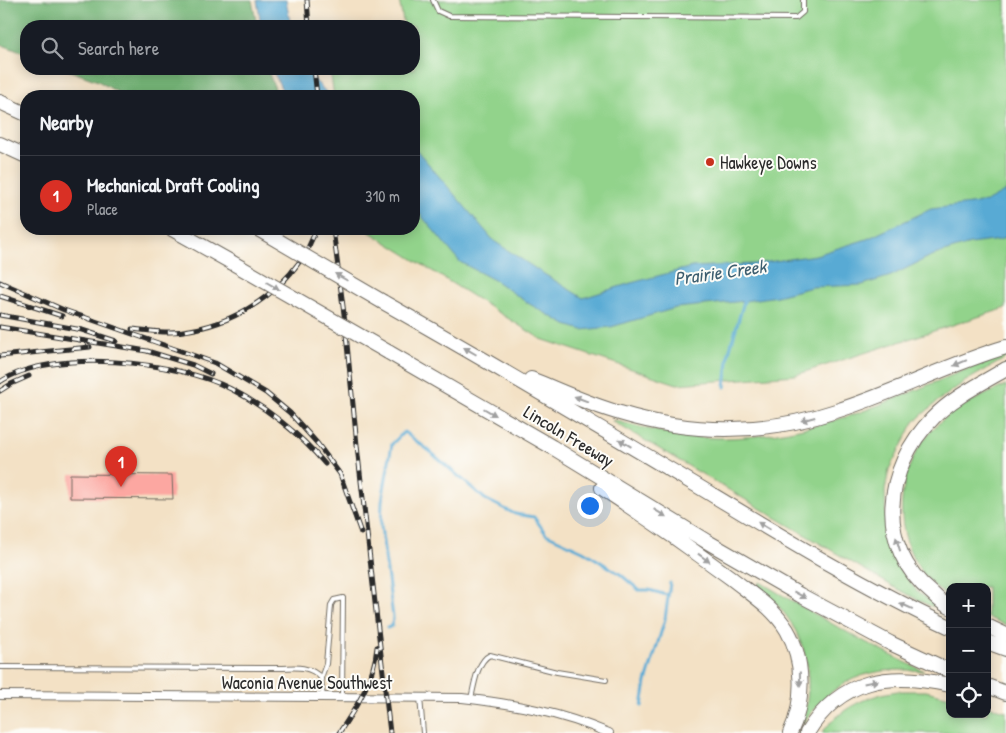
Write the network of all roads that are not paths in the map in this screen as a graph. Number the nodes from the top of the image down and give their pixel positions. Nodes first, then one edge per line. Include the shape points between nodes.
1 (433, 0) edge
2 (803, 0) edge
3 (0, 102) edge
4 (20, 111) edge
5 (0, 144) edge
6 (20, 153) edge
7 (183, 235) edge
8 (268, 235) edge
9 (1006, 347) edge
10 (496, 366) junction
11 (1006, 369) edge
12 (552, 447) junction
13 (946, 604) edge
14 (946, 625) edge
15 (991, 628) edge
16 (1006, 635) edge
17 (991, 643) edge
18 (1006, 649) edge
19 (0, 667) edge
20 (946, 669) edge
21 (320, 678) junction
22 (606, 680) dead end
23 (946, 684) edge
24 (991, 687) edge
25 (1006, 693) edge
26 (0, 695) edge
27 (991, 695) edge
28 (420, 697) junction
29 (323, 698) junction
30 (342, 698) junction
31 (471, 699) junction
32 (1006, 699) edge
33 (423, 733) edge
34 (609, 733) edge
35 (790, 733) edge
36 (807, 733) edge

1 - 2 lane via 438,10 448,16 796,18 803,12
3 - 4 highway
5 - 6 highway
7 -> 12 highway, Lincoln Freeway, bridge
10 -> 8 highway, Lincoln Freeway, bridge
9 -> 10 highway via 836,411 753,429 703,430 661,424 618,413
14 -> 10 highway, Lincoln Freeway via 898,603
13 -> 11 highway via 909,570 899,547 893,524 892,495 898,471 910,445 933,417
12 -> 20 highway, Lincoln Freeway via 800,595
12 -> 35 highway via 571,467 706,559 773,611 786,630 800,675 795,722
15 - 16 highway
17 - 18 highway
19 - 21 lane via 302,667 317,673
21 - 29 lane
21 - 30 lane via 326,664 331,605 334,600 343,598
22 - 31 lane via 557,672 490,655 481,663
36 -> 23 highway via 841,695 862,684 889,679 924,679
24 - 25 highway
26 - 29 street, Waconia Avenue Southwest
27 - 32 highway
28 - 30 street, Waconia Avenue Southwest
28 - 31 street, Waconia Avenue Southwest
28 - 33 lane
29 - 30 street, Waconia Avenue Southwest
31 - 34 street, Waconia Avenue Southwest via 547,711

